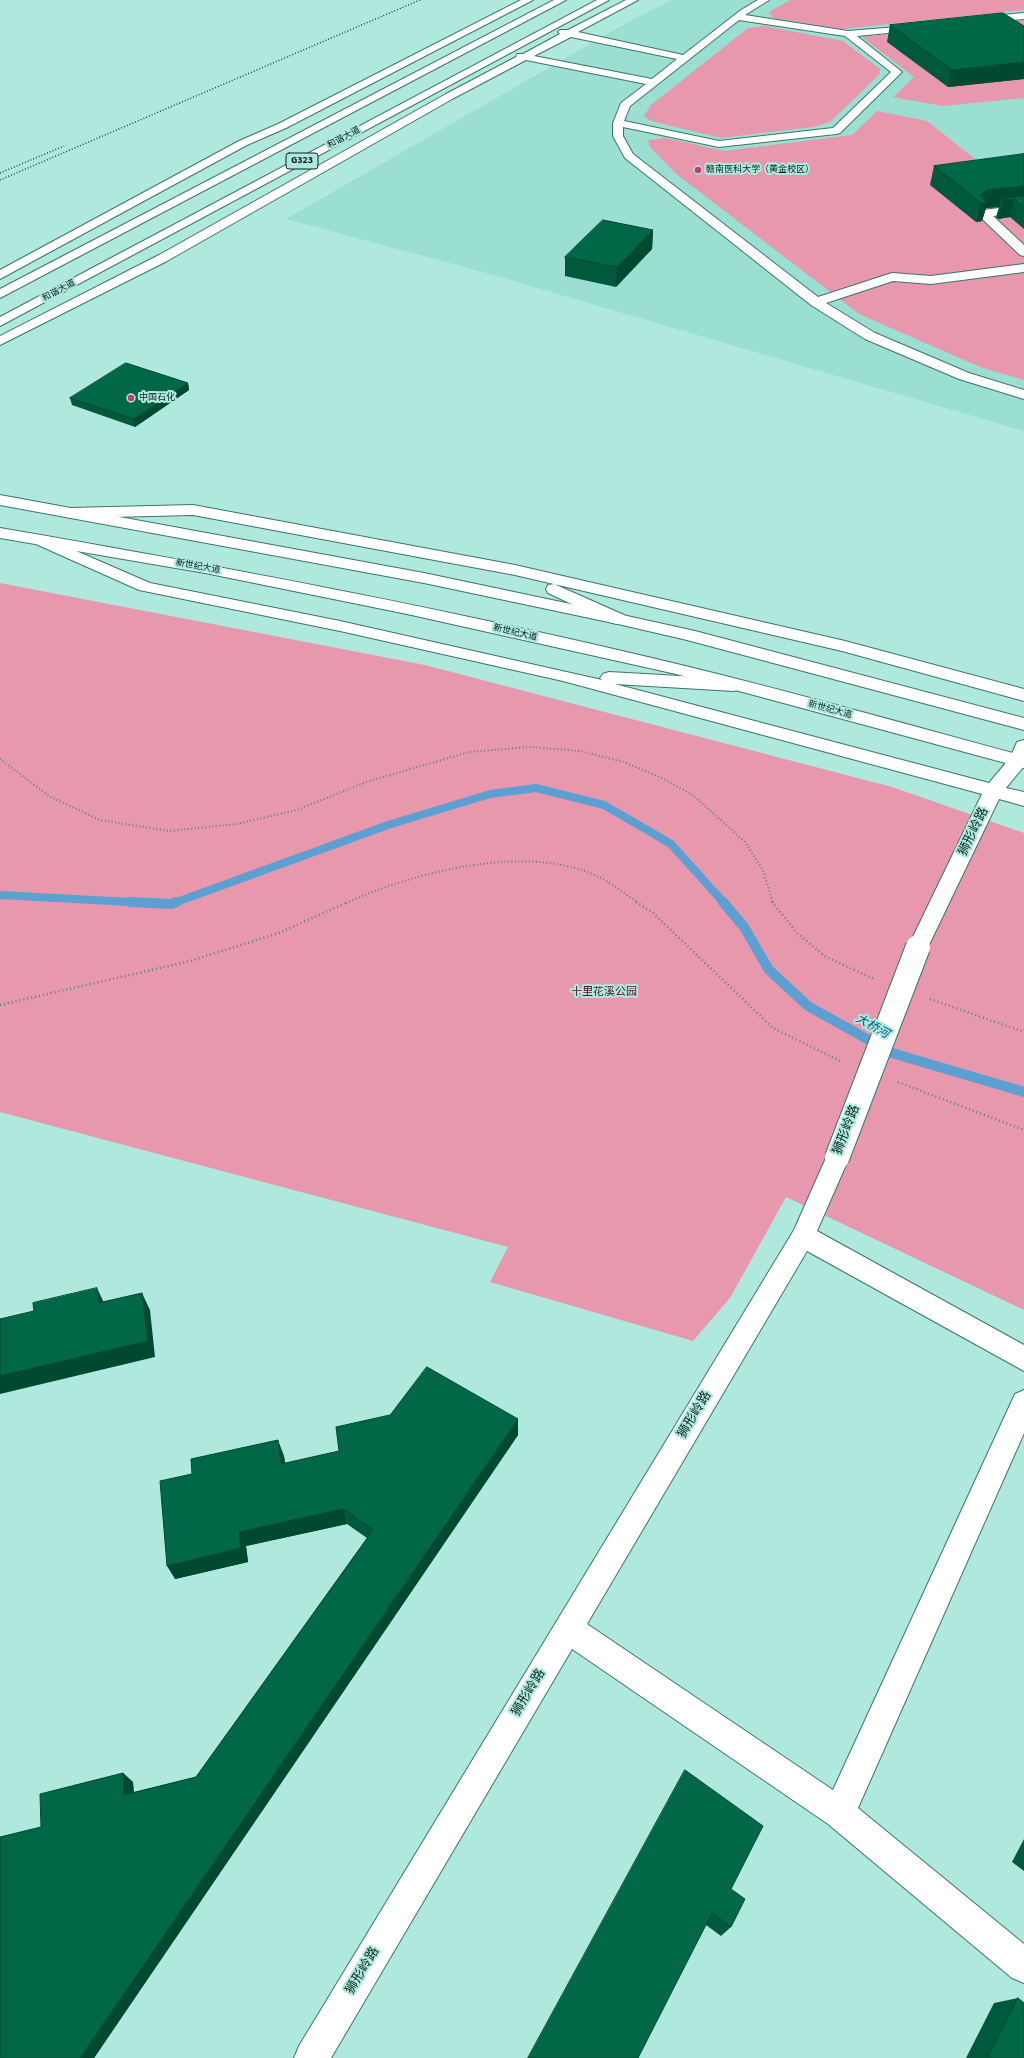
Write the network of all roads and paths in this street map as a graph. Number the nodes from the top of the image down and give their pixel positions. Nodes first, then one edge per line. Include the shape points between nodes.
1 (528, 0) edge
2 (561, 0) edge
3 (604, 0) edge
4 (633, 0) edge
5 (764, 0) edge
6 (1024, 16) edge
7 (737, 18) junction
8 (998, 18) junction
9 (966, 22) edge
10 (927, 26) edge
11 (1011, 27) edge
12 (549, 29) junction
13 (569, 34) junction
14 (848, 34) junction
15 (506, 52) junction
16 (525, 57) junction
17 (685, 58) junction
18 (654, 82) junction
19 (618, 123) junction
20 (1024, 209) edge
21 (1024, 252) edge
22 (1024, 268) edge
23 (0, 275) edge
24 (0, 294) edge
25 (816, 302) junction
26 (0, 322) edge
27 (0, 341) edge
28 (1024, 395) edge
29 (0, 500) edge
30 (70, 513) junction
31 (0, 534) edge
32 (44, 542) junction
33 (515, 570) junction
34 (618, 619) junction
35 (564, 676) junction
36 (734, 685) junction
37 (1024, 696) edge
38 (1024, 724) edge
39 (1022, 756) edge
40 (0, 759) edge
41 (994, 790) junction
42 (1024, 799) edge
43 (880, 981) dead end
44 (924, 997) dead end
45 (0, 1004) edge
46 (1024, 1032) edge
47 (845, 1063) dead end
48 (897, 1082) dead end
49 (1024, 1130) edge
50 (803, 1236) junction
51 (1024, 1359) edge
52 (1024, 1403) edge
53 (568, 1628) junction
54 (839, 1813) junction
55 (1024, 1966) edge
56 (311, 2058) edge

1 - 23 main road via 282,126 243,143
2 - 24 main road, 和谐大道 / G323
3 - 12 main road, 和谐大道 / G323
4 - 13 main road
5 - 7 main road
6 - 8 main road
7 - 14 main road
7 - 17 main road
8 - 9 main road
8 - 11 main road
10 - 14 main road
12 - 13 main road
12 - 15 main road, 和谐大道 / G323
13 - 16 main road
13 - 17 main road
14 - 19 main road via 897,72 836,130 719,144
15 - 16 main road
15 - 26 main road, 和谐大道 / G323
16 - 18 main road
16 - 27 main road via 163,258
17 - 18 main road
18 - 19 main road via 625,105
19 - 25 main road via 618,140 629,156
20 - 21 main road via 983,214
22 - 25 main road via 931,280 892,277
25 - 28 main road via 870,336 964,376
29 - 30 main road
30 - 33 main road via 193,510
30 - 34 main road via 424,578
31 - 32 main road, 新世纪大道
32 - 35 main road via 145,587 340,626
32 - 36 main road, 新世纪大道 via 206,568 407,609 670,668
33 - 34 main road
33 - 37 main road via 845,646
34 - 38 main road via 689,635
35 - 36 main road
35 - 41 main road
36 - 39 main road, 新世纪大道
39 - 41 main road, 狮形岭路
40 - 43 path via 49,796 100,820 169,831 237,824 296,810 366,782 469,752 530,747 580,751 624,762 662,778 694,796 745,842 763,870 772,902 798,934 826,957
41 - 42 main road
41 - 50 main road, 狮形岭路, bridge via 918,947 837,1158
44 - 46 path
45 - 47 path via 190,961 279,933 365,894 435,872 502,861 551,862 597,876 653,913 773,1028
48 - 49 path
50 - 51 main road
50 - 53 main road, 狮形岭路
52 - 54 main road
53 - 54 main road
53 - 56 main road, 狮形岭路
54 - 55 main road

